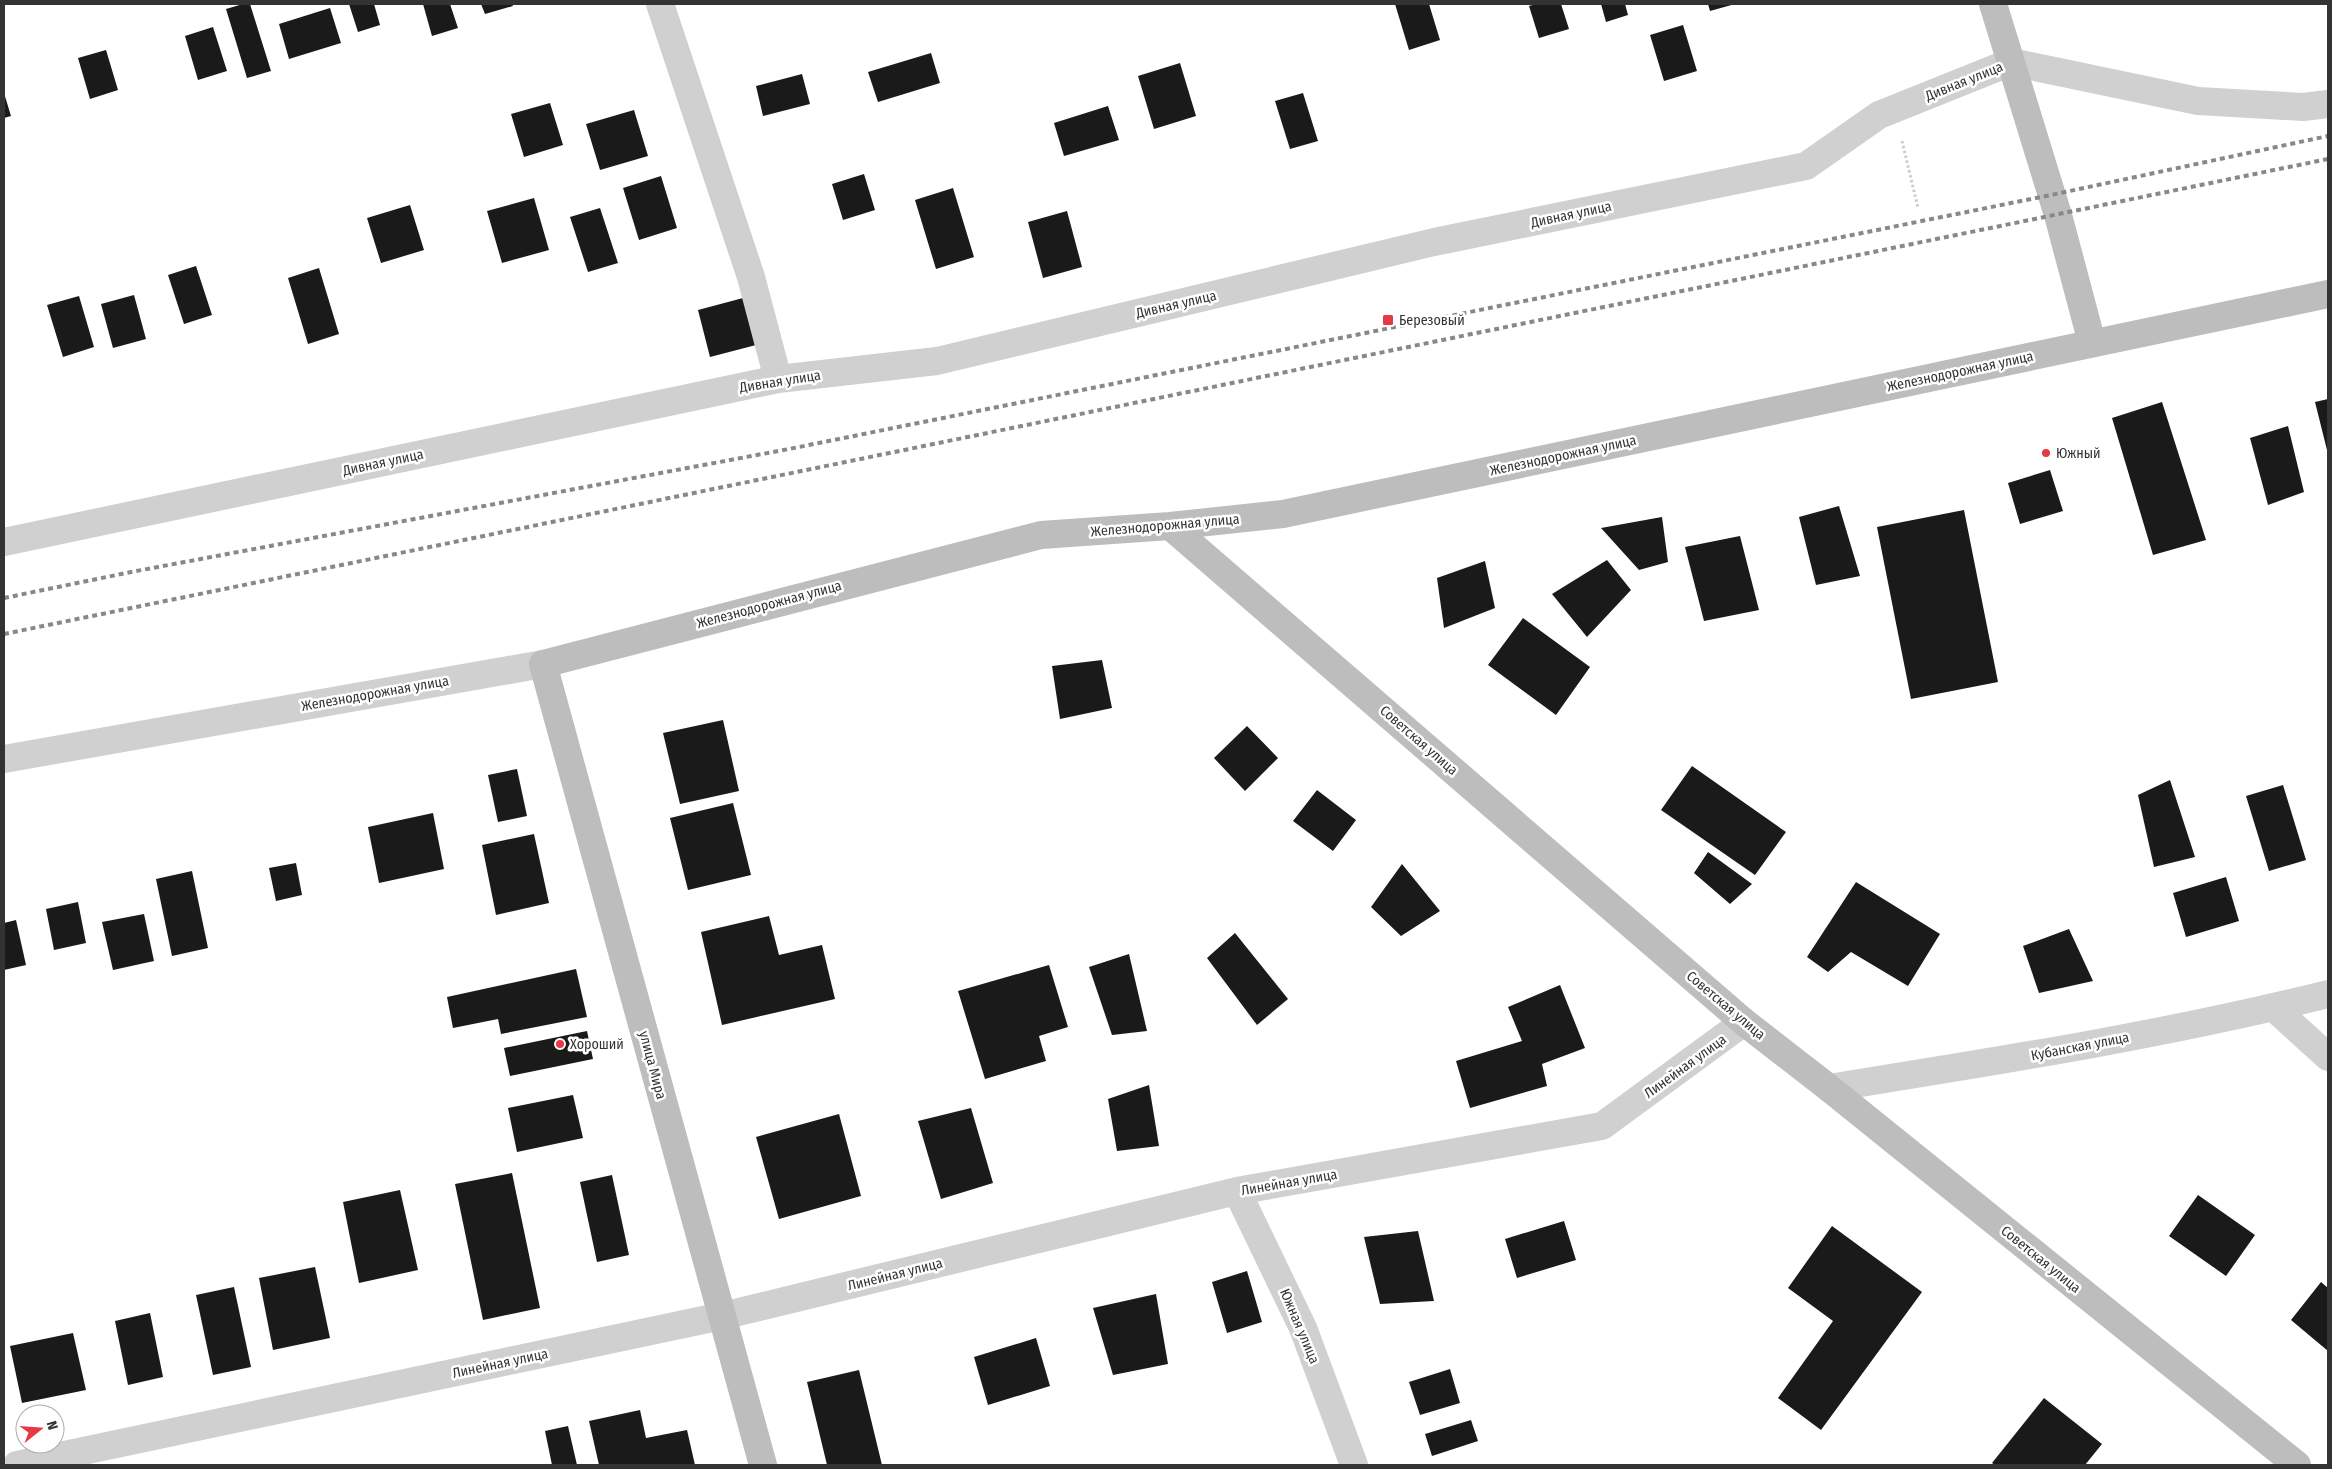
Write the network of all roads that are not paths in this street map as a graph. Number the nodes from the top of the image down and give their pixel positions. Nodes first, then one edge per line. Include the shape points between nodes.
1 (660, 4) edge
2 (1993, 4) edge
3 (2011, 62) junction
4 (2328, 104) edge
5 (2328, 294) edge
6 (2092, 343) junction
7 (778, 379) junction
8 (1170, 526) junction
9 (4, 542) edge
10 (543, 664) junction
11 (4, 759) edge
12 (2328, 994) edge
13 (2274, 1008) junction
14 (1744, 1022) junction
15 (2328, 1057) edge
16 (1829, 1088) junction
17 (1237, 1191) junction
18 (722, 1316) junction
19 (17, 1465) edge
20 (763, 1465) edge
21 (1354, 1465) edge
22 (2297, 1465) edge

1 - 7 street via 751,277
2 - 3 street
3 - 4 street, Дивная улица via 2198,101 2303,107
3 - 6 street via 2058,215
3 - 7 street, Дивная улица via 1879,115 1806,166 1434,242 937,361
5 - 6 street, Железнодорожная улица
6 - 8 street, Железнодорожная улица via 1283,514
7 - 9 street, Дивная улица
8 - 10 street, Железнодорожная улица via 1040,534
8 - 14 street, Советская улица
10 - 11 street, Железнодорожная улица
10 - 18 street, улица Мира
12 - 13 street, Кубанская улица
13 - 15 street
13 - 16 street, Кубанская улица via 2050,1053
14 - 16 street, Советская улица
14 - 17 street, Линейная улица via 1602,1126
16 - 22 street, Советская улица
17 - 18 street, Линейная улица
17 - 21 street, Южная улица via 1303,1328
18 - 19 street, Линейная улица
18 - 20 street, улица Мира

